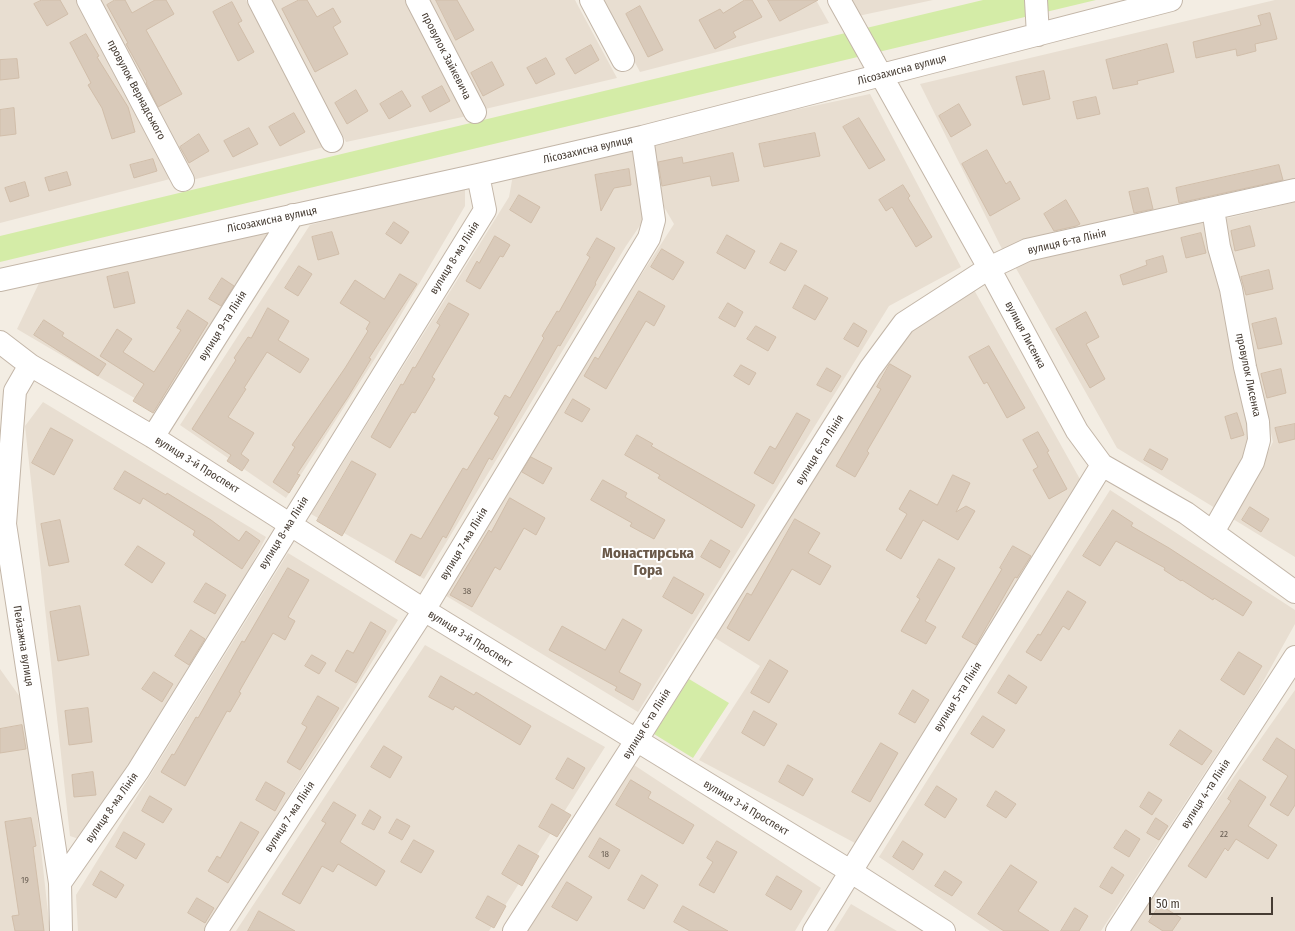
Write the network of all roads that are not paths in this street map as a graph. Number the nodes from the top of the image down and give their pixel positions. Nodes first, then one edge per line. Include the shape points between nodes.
1 (88, 0) edge
2 (259, 0) edge
3 (417, 0) edge
4 (591, 0) edge
5 (839, 0) edge
6 (1036, 0) edge
7 (1171, 0) edge
8 (1038, 35) junction
9 (623, 60) dead end
10 (881, 76) junction
11 (475, 112) dead end
12 (642, 137) junction
13 (332, 141) dead end
14 (478, 175) junction
15 (183, 180) dead end
16 (1295, 190) edge
17 (1213, 209) junction
18 (293, 215) junction
19 (989, 268) junction
20 (0, 280) edge
21 (0, 342) edge
22 (30, 365) junction
23 (153, 437) junction
24 (1102, 464) junction
25 (290, 524) junction
26 (1213, 532) junction
27 (7, 590) edge
28 (1295, 592) edge
29 (424, 610) junction
30 (1295, 657) edge
31 (636, 742) junction
32 (850, 871) junction
33 (60, 883) junction
34 (61, 931) edge
35 (216, 931) edge
36 (514, 931) edge
37 (814, 931) edge
38 (944, 931) edge
39 (1117, 931) edge

1 - 15 street, провулок Вернадського
2 - 13 street
3 - 11 street, провулок Зайкевича
4 - 9 street
5 - 10 street, вулиця Лисенка
6 - 8 street
7 - 8 street, Лісозахисна вулиця
8 - 10 street, Лісозахисна вулиця
10 - 12 street, Лісозахисна вулиця
10 - 19 street, вулиця Лисенка
12 - 14 street, Лісозахисна вулиця
12 - 29 street, вулиця 7-ма Лінія via 654,220 649,238
14 - 18 street, Лісозахисна вулиця
14 - 25 street, вулиця 8-ма Лінія via 485,210
16 - 17 street, вулиця 6-та Лінія
17 - 19 street, вулиця 6-та Лінія via 1027,250
17 - 26 street, провулок Лисенка via 1258,422 1259,440 1253,462
18 - 20 street, Лісозахисна вулиця
18 - 23 street, вулиця 9-та Лінія
19 - 24 street, вулиця Лисенка via 1077,431
19 - 31 street, вулиця 6-та Лінія via 904,323 866,376
21 - 22 street, вулиця 3-й Проспект
22 - 23 street, вулиця 3-й Проспект
22 - 27 street, Пейзажна вулиця via 15,391 5,524
23 - 25 street, вулиця 3-й Проспект
24 - 26 street, вулиця Лисенка via 1186,513
24 - 32 street, вулиця 5-та Лінія
25 - 29 street, вулиця 3-й Проспект
25 - 33 street, вулиця 8-ма Лінія via 138,770
26 - 28 street, вулиця Лисенка
27 - 33 street, Пейзажна вулиця
29 - 31 street, вулиця 3-й Проспект
29 - 35 street, вулиця 7-ма Лінія
30 - 39 street, вулиця 4-та Лінія
31 - 32 street, вулиця 3-й Проспект
31 - 36 street, вулиця 6-та Лінія
32 - 37 street, вулиця 5-та Лінія
32 - 38 street, вулиця 3-й Проспект
33 - 34 street, Пейзажна вулиця

